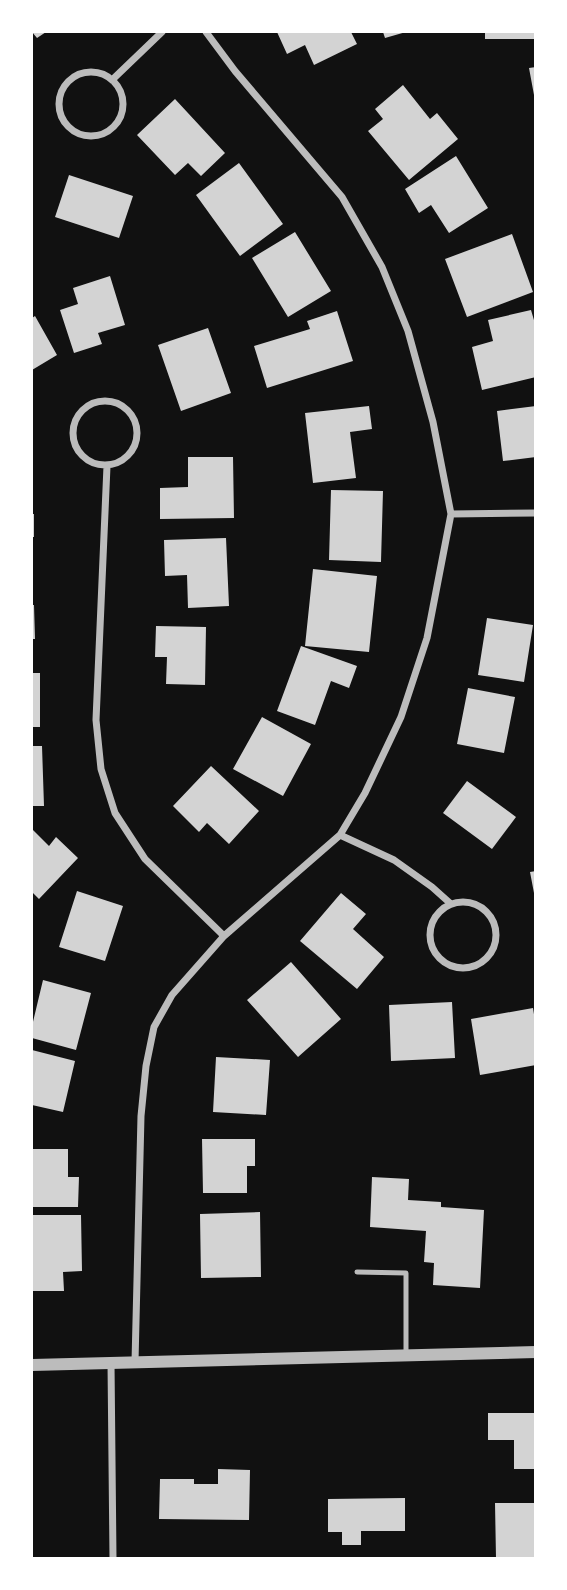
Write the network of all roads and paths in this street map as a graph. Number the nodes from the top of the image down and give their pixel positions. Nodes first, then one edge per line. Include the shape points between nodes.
1 (162, 32) edge
2 (206, 32) edge
3 (112, 80) junction
4 (107, 466) junction
5 (536, 513) edge
6 (452, 514) junction
7 (340, 835) junction
8 (451, 904) junction
9 (224, 936) junction
10 (358, 1272) dead end
11 (536, 1352) edge
12 (407, 1355) junction
13 (135, 1362) junction
14 (111, 1363) junction
15 (32, 1365) edge
16 (113, 1559) edge

1 - 3 street
2 - 6 street via 342,197 382,267 408,331
3 - 3 street via 94,72 67,83 61,112 73,129 82,134 103,133 119,119 123,98
4 - 4 street via 127,458 137,439 134,418 127,409 107,401 79,413 72,433 86,460
4 - 9 street via 96,720 101,769 115,813 145,859
5 - 6 street
6 - 7 street via 427,638 401,717
7 - 8 street via 394,860
7 - 9 street
8 - 8 street via 473,903 491,916 496,937 479,964 458,968 439,958 433,948 430,927
9 - 13 street via 172,995 154,1027 141,1116
10 - 12 lane via 405,1273
11 - 12 street
12 - 13 street
13 - 14 street
14 - 15 street
14 - 16 street

